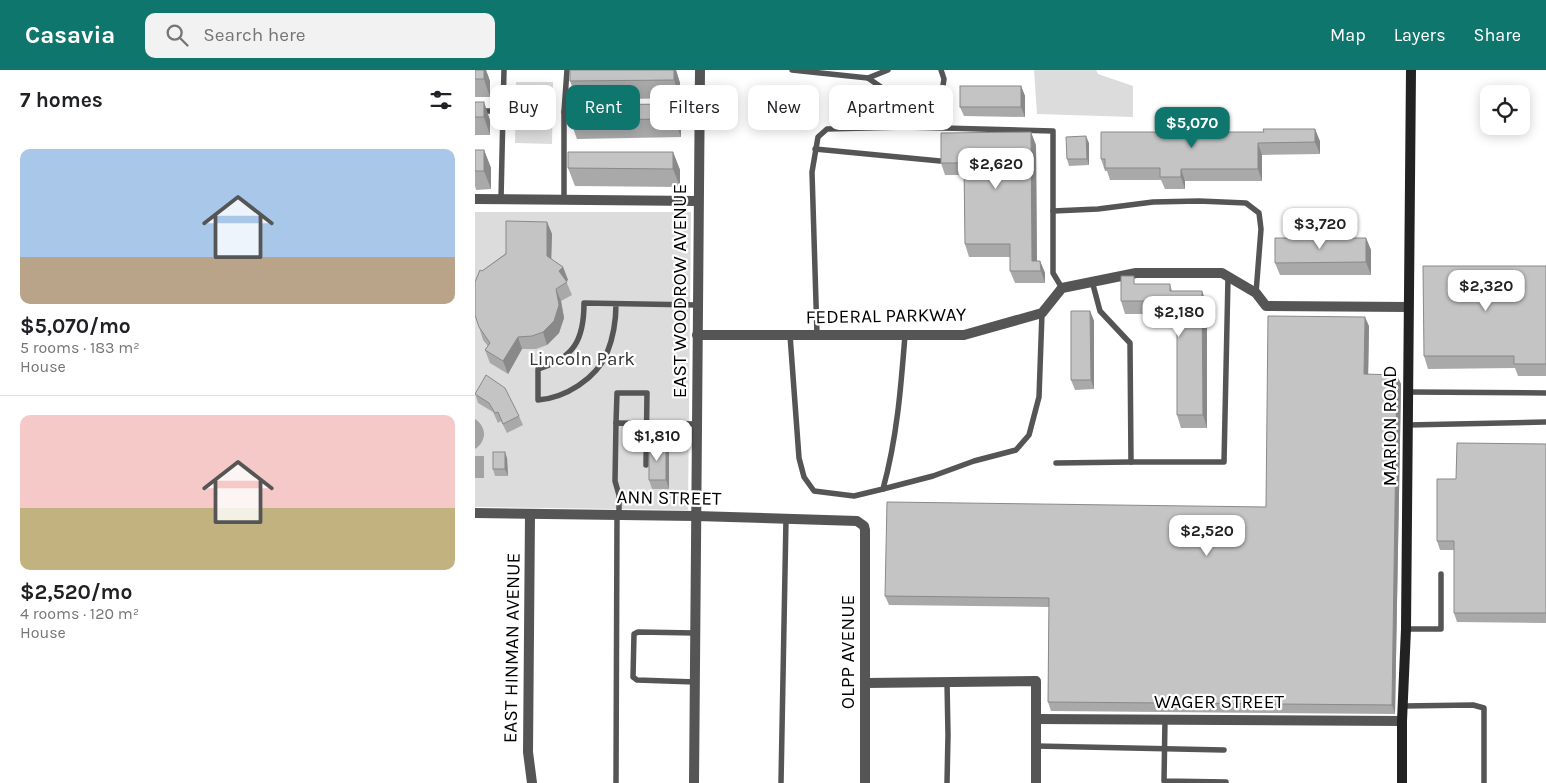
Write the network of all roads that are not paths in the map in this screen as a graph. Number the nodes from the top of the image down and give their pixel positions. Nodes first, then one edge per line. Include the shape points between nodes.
1 (503, 70) edge
2 (567, 70) edge
3 (700, 70) edge
4 (792, 70) edge
5 (888, 70) edge
6 (941, 70) edge
7 (1411, 70) edge
8 (868, 78) junction
9 (503, 85) edge
10 (700, 85) edge
11 (475, 111) edge
12 (490, 111) edge
13 (564, 112) joint
14 (503, 130) edge
15 (699, 130) edge
16 (815, 149) junction
17 (941, 161) edge
18 (475, 198) edge
19 (501, 199) junction
20 (564, 200) junction
21 (698, 201) junction
22 (1053, 211) junction
23 (1228, 278) junction
24 (1092, 282) junction
25 (1062, 288) junction
26 (1256, 293) junction
27 (616, 304) junction
28 (697, 305) junction
29 (1408, 307) junction
30 (1042, 313) junction
31 (697, 335) junction
32 (790, 335) junction
33 (817, 335) junction
34 (905, 335) junction
35 (1408, 392) junction
36 (1546, 393) edge
37 (1545, 422) edge
38 (616, 424) junction
39 (646, 424) junction
40 (697, 424) junction
41 (1408, 425) junction
42 (1131, 462) junction
43 (1056, 463) dead end
44 (646, 465) dead end
45 (883, 489) junction
46 (475, 513) edge
47 (530, 514) junction
48 (618, 515) junction
49 (696, 516) junction
50 (786, 519) junction
51 (862, 523) joint
52 (1441, 574) dead end
53 (1406, 629) junction
54 (695, 633) junction
55 (695, 682) junction
56 (947, 682) junction
57 (866, 683) junction
58 (1403, 706) junction
59 (1036, 719) junction
60 (1165, 720) junction
61 (1403, 721) junction
62 (1036, 746) junction
63 (1164, 748) junction
64 (1224, 750) dead end
65 (1226, 782) edge
66 (531, 783) edge
67 (616, 783) edge
68 (694, 783) edge
69 (781, 783) edge
70 (865, 783) edge
71 (947, 783) edge
72 (1036, 783) edge
73 (1402, 783) edge
74 (1484, 783) edge

1 - 9 lane
2 - 13 lane
3 - 10 street, EAST WOODROW AVENUE
4 - 8 lane
5 - 8 lane
6 - 8 lane via 943,92 920,104 901,101
7 - 29 street, MARION ROAD
11 - 12 lane
13 - 20 lane
14 - 19 lane
15 - 21 street, EAST WOODROW AVENUE
16 - 17 lane
16 - 22 lane via 818,137 827,128 1053,130
16 - 33 lane via 812,211
18 - 19 street
19 - 20 street
20 - 21 street
21 - 28 street, EAST WOODROW AVENUE
22 - 25 lane via 1053,273
22 - 26 lane via 1153,202 1246,203 1259,213 1261,229
23 - 24 street via 1221,273 1136,273
23 - 26 street
23 - 42 lane via 1224,462
24 - 25 street
24 - 42 lane via 1101,312 1130,343
25 - 30 street
26 - 29 street via 1266,306
27 - 27 lane via 583,303 583,328 575,347 561,360 538,370 538,400 578,386 598,367 611,342
27 - 28 lane
28 - 31 street, EAST WOODROW AVENUE
29 - 35 street, MARION ROAD
30 - 34 street, FEDERAL PARKWAY via 964,334
30 - 45 lane via 1039,396 1029,435 1016,450
31 - 32 street, FEDERAL PARKWAY
31 - 40 street, EAST WOODROW AVENUE
32 - 33 street, FEDERAL PARKWAY
32 - 45 lane via 799,458 804,477 814,491 854,496
33 - 34 street, FEDERAL PARKWAY
34 - 45 lane via 896,430
35 - 36 lane
35 - 41 street, MARION ROAD
37 - 41 lane
38 - 39 lane
38 - 39 lane via 617,393 647,393
38 - 48 lane
39 - 40 lane
39 - 44 lane
40 - 49 street, EAST WOODROW AVENUE
41 - 53 street, MARION ROAD
42 - 43 lane
46 - 47 street, ANN STREET
47 - 48 street, ANN STREET
47 - 66 street, EAST HINMAN AVENUE via 528,752
48 - 49 street, ANN STREET
48 - 67 lane
49 - 50 street, ANN STREET
49 - 54 street, EAST WOODROW AVENUE
50 - 51 street, ANN STREET
50 - 69 lane
51 - 57 street, OLPP AVENUE via 865,530
52 - 53 lane via 1441,629
53 - 58 street, MARION ROAD
54 - 55 street, EAST WOODROW AVENUE
54 - 55 lane via 634,634 633,677 637,680
55 - 68 street, EAST WOODROW AVENUE
56 - 57 street
56 - 59 street via 1036,681
56 - 71 lane
57 - 70 street, OLPP AVENUE
58 - 61 street, MARION ROAD
58 - 74 lane via 1473,705 1484,708
59 - 60 street, WAGER STREET
59 - 62 street
60 - 61 street, WAGER STREET
60 - 63 lane
61 - 73 street, MARION ROAD
62 - 63 lane
62 - 72 street
63 - 64 lane
63 - 65 lane via 1164,781

